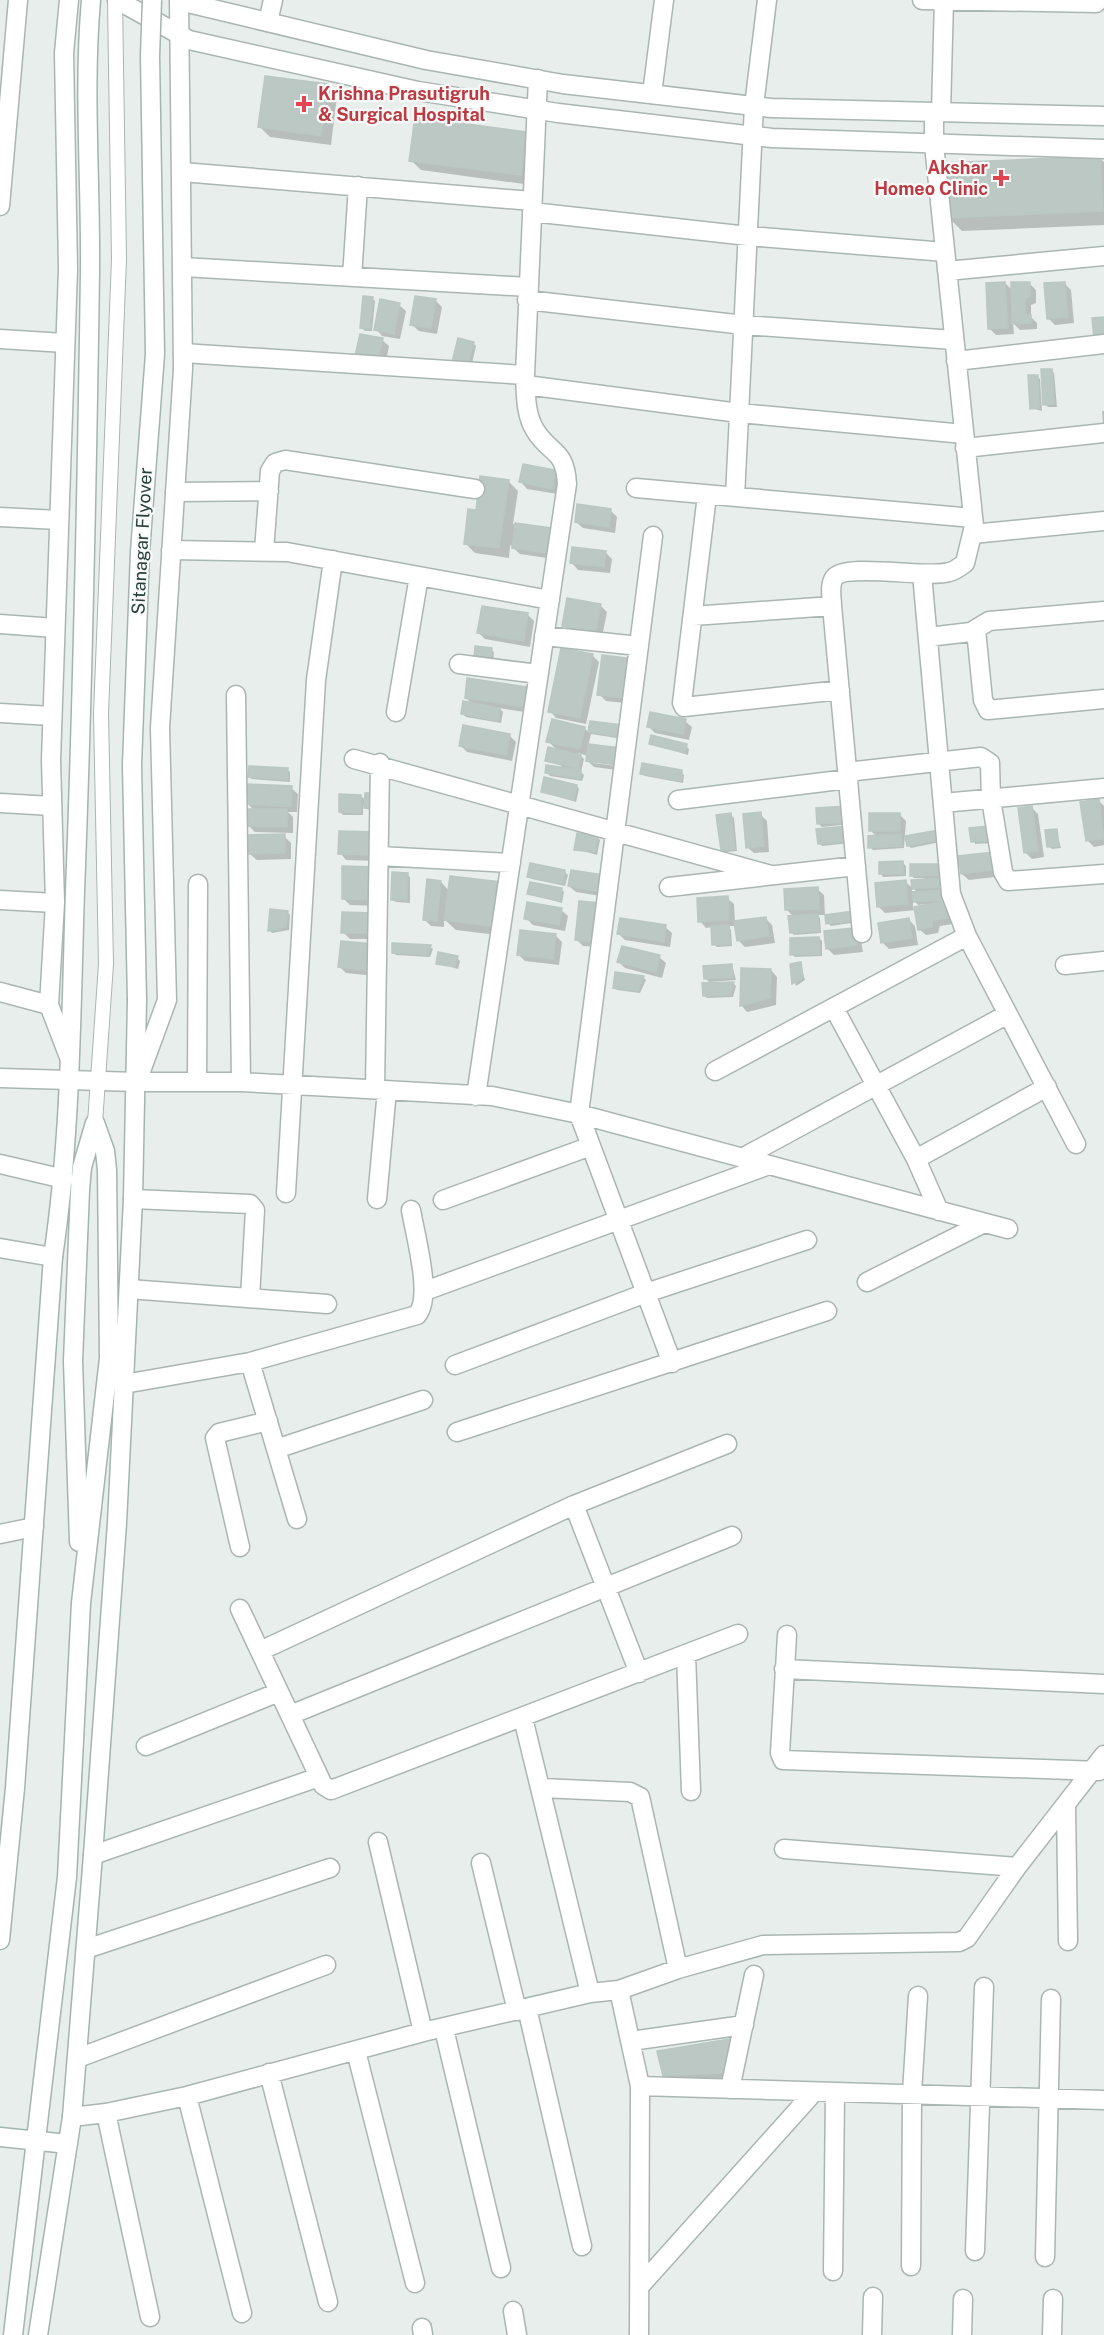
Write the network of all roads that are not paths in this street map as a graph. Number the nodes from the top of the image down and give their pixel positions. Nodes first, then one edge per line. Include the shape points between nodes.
1 (18, 0) edge
2 (69, 0) edge
3 (91, 0) edge
4 (116, 0) edge
5 (152, 0) edge
6 (179, 0) edge
7 (184, 0) edge
8 (273, 0) edge
9 (664, 0) edge
10 (767, 0) edge
11 (922, 0) edge
12 (944, 1) edge
13 (1096, 3) dead end
14 (268, 22) junction
15 (178, 34) junction
16 (6, 72) edge
17 (538, 79) junction
18 (652, 94) junction
19 (754, 106) junction
20 (537, 109) junction
21 (938, 112) junction
22 (1104, 116) edge
23 (754, 136) junction
24 (934, 145) junction
25 (1104, 149) edge
26 (2, 164) edge
27 (183, 172) junction
28 (358, 186) junction
29 (0, 206) edge
30 (532, 207) junction
31 (748, 236) junction
32 (945, 252) junction
33 (1104, 256) edge
34 (183, 267) junction
35 (947, 271) junction
36 (352, 277) junction
37 (528, 293) junction
38 (744, 325) junction
39 (0, 339) edge
40 (954, 340) junction
41 (65, 343) junction
42 (1104, 344) edge
43 (183, 353) junction
44 (956, 361) junction
45 (525, 380) junction
46 (740, 413) junction
47 (1104, 433) edge
48 (965, 441) junction
49 (636, 488) dead end
50 (475, 489) dead end
51 (269, 491) junction
52 (175, 492) junction
53 (707, 495) junction
54 (735, 497) junction
55 (0, 516) edge
56 (58, 520) junction
57 (1104, 521) edge
58 (973, 526) junction
59 (653, 536) dead end
60 (171, 550) junction
61 (264, 551) junction
62 (333, 560) junction
63 (922, 574) junction
64 (419, 576) junction
65 (550, 600) junction
66 (832, 606) junction
67 (1104, 611) edge
68 (693, 616) junction
69 (0, 624) edge
70 (55, 628) junction
71 (976, 630) junction
72 (544, 636) junction
73 (928, 637) junction
74 (639, 646) junction
75 (459, 664) dead end
76 (538, 674) junction
77 (840, 690) junction
78 (236, 695) dead end
79 (1104, 699) edge
80 (396, 712) dead end
81 (0, 713) edge
82 (52, 716) junction
83 (354, 759) dead end
84 (939, 761) junction
85 (380, 763) dead end
86 (848, 776) junction
87 (1104, 788) edge
88 (991, 799) junction
89 (678, 800) dead end
90 (0, 803) edge
91 (943, 803) junction
92 (52, 806) junction
93 (379, 856) junction
94 (511, 864) junction
95 (856, 866) junction
96 (1104, 874) edge
97 (771, 875) junction
98 (198, 884) dead end
99 (669, 886) dead end
100 (0, 900) edge
101 (55, 903) junction
102 (862, 933) dead end
103 (967, 936) junction
104 (1104, 961) edge
105 (1065, 965) dead end
106 (0, 992) edge
107 (50, 1005) junction
108 (834, 1008) junction
109 (1008, 1014) junction
110 (69, 1056) junction
111 (715, 1071) dead end
112 (0, 1078) edge
113 (70, 1078) junction
114 (97, 1082) junction
115 (137, 1082) junction
116 (197, 1082) junction
117 (241, 1082) junction
118 (293, 1085) junction
119 (876, 1085) junction
120 (1047, 1088) junction
121 (381, 1090) junction
122 (476, 1096) junction
123 (579, 1114) junction
124 (95, 1123) junction
125 (1076, 1144) dead end
126 (591, 1146) junction
127 (742, 1158) junction
128 (916, 1159) junction
129 (0, 1164) edge
130 (769, 1165) junction
131 (64, 1179) junction
132 (286, 1193) dead end
133 (133, 1199) junction
134 (377, 1199) dead end
135 (443, 1200) dead end
136 (411, 1210) dead end
137 (939, 1210) junction
138 (619, 1221) junction
139 (984, 1222) junction
140 (1008, 1229) dead end
141 (807, 1240) dead end
142 (0, 1248) edge
143 (53, 1257) junction
144 (867, 1282) dead end
145 (129, 1289) junction
146 (424, 1291) junction
147 (646, 1293) junction
148 (250, 1298) junction
149 (327, 1304) dead end
150 (827, 1311) dead end
151 (250, 1362) junction
152 (672, 1363) junction
153 (455, 1365) dead end
154 (124, 1384) junction
155 (423, 1400) dead end
156 (268, 1421) junction
157 (457, 1432) dead end
158 (727, 1444) dead end
159 (276, 1449) junction
160 (574, 1505) junction
161 (297, 1519) dead end
162 (34, 1527) junction
163 (0, 1534) edge
164 (732, 1536) dead end
165 (240, 1547) dead end
166 (607, 1587) junction
167 (81, 1603) junction
168 (240, 1609) dead end
169 (738, 1634) dead end
170 (787, 1635) dead end
171 (260, 1651) junction
172 (686, 1654) junction
173 (784, 1670) junction
174 (639, 1673) junction
175 (1104, 1684) edge
176 (279, 1692) junction
177 (290, 1715) junction
178 (523, 1718) junction
179 (146, 1746) dead end
180 (1104, 1755) edge
181 (1098, 1771) edge
182 (319, 1777) junction
183 (542, 1788) junction
184 (691, 1791) dead end
185 (1066, 1806) junction
186 (378, 1842) dead end
187 (784, 1849) dead end
188 (93, 1855) junction
189 (481, 1863) dead end
190 (1017, 1867) junction
191 (330, 1868) dead end
192 (3, 1887) edge
193 (0, 1940) edge
194 (1068, 1941) dead end
195 (86, 1949) junction
196 (326, 1965) dead end
197 (678, 1969) junction
198 (754, 1975) dead end
199 (984, 1987) dead end
200 (619, 1990) junction
201 (590, 1993) junction
202 (918, 1996) dead end
203 (1051, 1999) dead end
204 (522, 2010) junction
205 (744, 2025) junction
206 (444, 2028) junction
207 (423, 2032) junction
208 (630, 2041) junction
209 (357, 2051) junction
210 (78, 2058) junction
211 (269, 2073) junction
212 (640, 2086) junction
213 (730, 2089) junction
214 (814, 2092) junction
215 (835, 2093) junction
216 (912, 2093) junction
217 (980, 2095) junction
218 (187, 2096) junction
219 (1047, 2098) junction
220 (1104, 2100) edge
221 (106, 2113) junction
222 (72, 2117) junction
223 (0, 2137) edge
224 (34, 2141) junction
225 (68, 2144) junction
226 (582, 2246) dead end
227 (975, 2251) dead end
228 (1045, 2258) dead end
229 (911, 2266) dead end
230 (501, 2268) dead end
231 (833, 2271) dead end
232 (415, 2283) dead end
233 (640, 2286) junction
234 (873, 2297) dead end
235 (963, 2299) dead end
236 (1053, 2299) dead end
237 (328, 2302) dead end
238 (513, 2311) dead end
239 (242, 2313) dead end
240 (150, 2317) dead end
241 (13, 2335) edge
242 (38, 2335) edge
243 (517, 2335) edge
244 (639, 2335) edge
245 (872, 2335) edge
246 (962, 2335) edge
247 (1052, 2335) edge

1 - 16 street
2 - 41 street via 64,53 68,269
3 - 110 street via 86,61 90,256 86,534
4 - 15 street
4 - 114 lane via 119,259 100,714 106,964
5 - 115 street, Sitanagar Flyover, bridge via 155,354 140,552 132,765
6 - 15 street
7 - 14 street
8 - 14 street
9 - 18 street
10 - 19 street
11 - 12 street
12 - 13 street
12 - 21 street
14 - 17 street via 426,60
15 - 20 street via 189,40 418,91
15 - 27 street
16 - 26 street
17 - 18 street
17 - 20 street
18 - 19 street
19 - 21 street
19 - 23 street
20 - 23 street
20 - 30 street
21 - 22 street
21 - 24 street
23 - 24 street
23 - 31 street
24 - 25 street
24 - 32 street
26 - 29 street
27 - 28 street
27 - 34 street
28 - 30 street
28 - 36 street
30 - 31 street
30 - 37 street
31 - 32 street
31 - 38 street
32 - 35 street
33 - 35 street
34 - 36 street
34 - 43 street
35 - 40 street
36 - 37 street
37 - 38 street
37 - 45 street
38 - 40 street
38 - 46 street
39 - 41 street
40 - 44 street
41 - 56 street
42 - 44 street
43 - 45 street
43 - 52 street
44 - 48 street
45 - 46 street
45 - 65 street via 528,413 535,431 566,466 567,484
46 - 48 street
46 - 54 street
47 - 48 street
48 - 58 street
49 - 53 street
50 - 51 street via 285,460 275,463 270,471
51 - 52 street
51 - 61 street
52 - 60 street
53 - 54 street
53 - 68 street
54 - 58 street
55 - 56 street
56 - 70 street
57 - 58 street
58 - 63 street via 965,563 950,572
59 - 74 street
60 - 61 street
60 - 115 street via 160,728 166,1000
61 - 62 street
62 - 64 street
62 - 118 street via 316,680
63 - 66 street via 842,573 834,579
63 - 73 street
64 - 65 street
64 - 80 street
65 - 72 street
66 - 68 street
66 - 77 street
67 - 71 street via 989,621
68 - 77 street via 684,707
69 - 70 street
70 - 82 street
71 - 73 street
71 - 79 street via 983,700 988,710
72 - 74 street
72 - 76 street
73 - 84 street
74 - 123 street
75 - 76 street
76 - 94 street
77 - 86 street
78 - 117 street
81 - 82 street
82 - 92 street
83 - 97 street
84 - 86 street
84 - 88 street via 987,759
84 - 91 street
85 - 93 street
86 - 89 street
86 - 95 street
87 - 88 street
88 - 91 street
88 - 96 street via 1003,872 1008,881
90 - 92 street
91 - 103 street via 951,894
92 - 101 street
93 - 94 street
93 - 121 street
94 - 122 street
95 - 97 street
95 - 102 street
97 - 99 street
98 - 116 street
100 - 101 street
101 - 107 street
103 - 108 street
103 - 109 street
104 - 105 street
106 - 107 street
107 - 110 street
108 - 111 street
108 - 119 street
109 - 119 street
109 - 120 street
110 - 113 street
112 - 113 street
113 - 114 street
113 - 131 street
114 - 115 street
114 - 124 lane
115 - 116 street
115 - 133 street, Sitanagar Flyover
116 - 117 street
117 - 118 street
118 - 121 street
118 - 132 street
119 - 127 street
119 - 128 street
120 - 125 street
120 - 128 street
121 - 122 street
121 - 134 street
122 - 123 street
123 - 126 street
123 - 127 street
124 - 167 street via 82,1167 73,1361
124 - 167 street via 107,1170 109,1358
126 - 135 street
126 - 138 street
127 - 130 street
128 - 137 street
129 - 131 street
130 - 137 street
130 - 138 street
131 - 143 street
133 - 145 street, Sitanagar Flyover
133 - 148 street via 250,1204 255,1210
136 - 146 street
137 - 139 street
138 - 146 street
138 - 147 street
139 - 140 street
139 - 144 street
141 - 147 street
142 - 143 street
143 - 162 street
145 - 148 street
145 - 154 street, Sitanagar Flyover
146 - 151 street via 422,1310 417,1316
147 - 152 street
147 - 153 street
148 - 149 street
150 - 152 street
151 - 154 street
151 - 156 street
152 - 157 street
154 - 188 street, Sitanagar Flyover
155 - 159 street
156 - 159 street
156 - 165 street via 219,1433 215,1438
158 - 160 street
159 - 161 street
160 - 166 street
160 - 171 street
162 - 163 street
162 - 192 street
164 - 166 street
166 - 174 street
166 - 177 street
167 - 224 street via 67,1877
168 - 171 street
169 - 172 street
170 - 173 street
171 - 176 street
172 - 174 street
172 - 184 street
173 - 175 street
173 - 181 street via 780,1753 786,1761
174 - 178 street
176 - 177 street
176 - 179 street
177 - 182 street
178 - 182 street via 336,1789 328,1789
178 - 183 street
180 - 181 street
181 - 185 street
182 - 188 street
183 - 197 street via 630,1792 640,1797
183 - 201 street
185 - 190 street
185 - 194 street
186 - 207 street
187 - 190 street
188 - 195 street, Sitanagar Flyover
189 - 204 street
190 - 197 street via 967,1938 959,1942 763,1945
191 - 195 street
192 - 193 street
195 - 210 street, Sitanagar Flyover
196 - 210 street
197 - 200 street
198 - 205 street
199 - 217 street
200 - 201 street
200 - 208 street
201 - 204 street
202 - 216 street
203 - 219 street
204 - 206 street
204 - 226 street
205 - 208 street
205 - 213 street
206 - 207 street
206 - 230 street
207 - 209 street
208 - 212 street
209 - 211 street
209 - 232 street
210 - 222 street, Sitanagar Flyover
211 - 218 street
211 - 237 street
212 - 213 street
212 - 233 street
213 - 214 street
214 - 215 street
214 - 233 street
215 - 216 street
215 - 231 street
216 - 217 street
216 - 229 street
217 - 219 street
217 - 227 street
218 - 221 street
218 - 239 street
219 - 220 street
219 - 228 street
221 - 222 street
221 - 240 street
222 - 225 street, Sitanagar Flyover
223 - 224 street
224 - 225 street
224 - 241 street
225 - 242 street, Sitanagar Flyover
233 - 244 street
234 - 245 street
235 - 246 street
236 - 247 street
238 - 243 street

